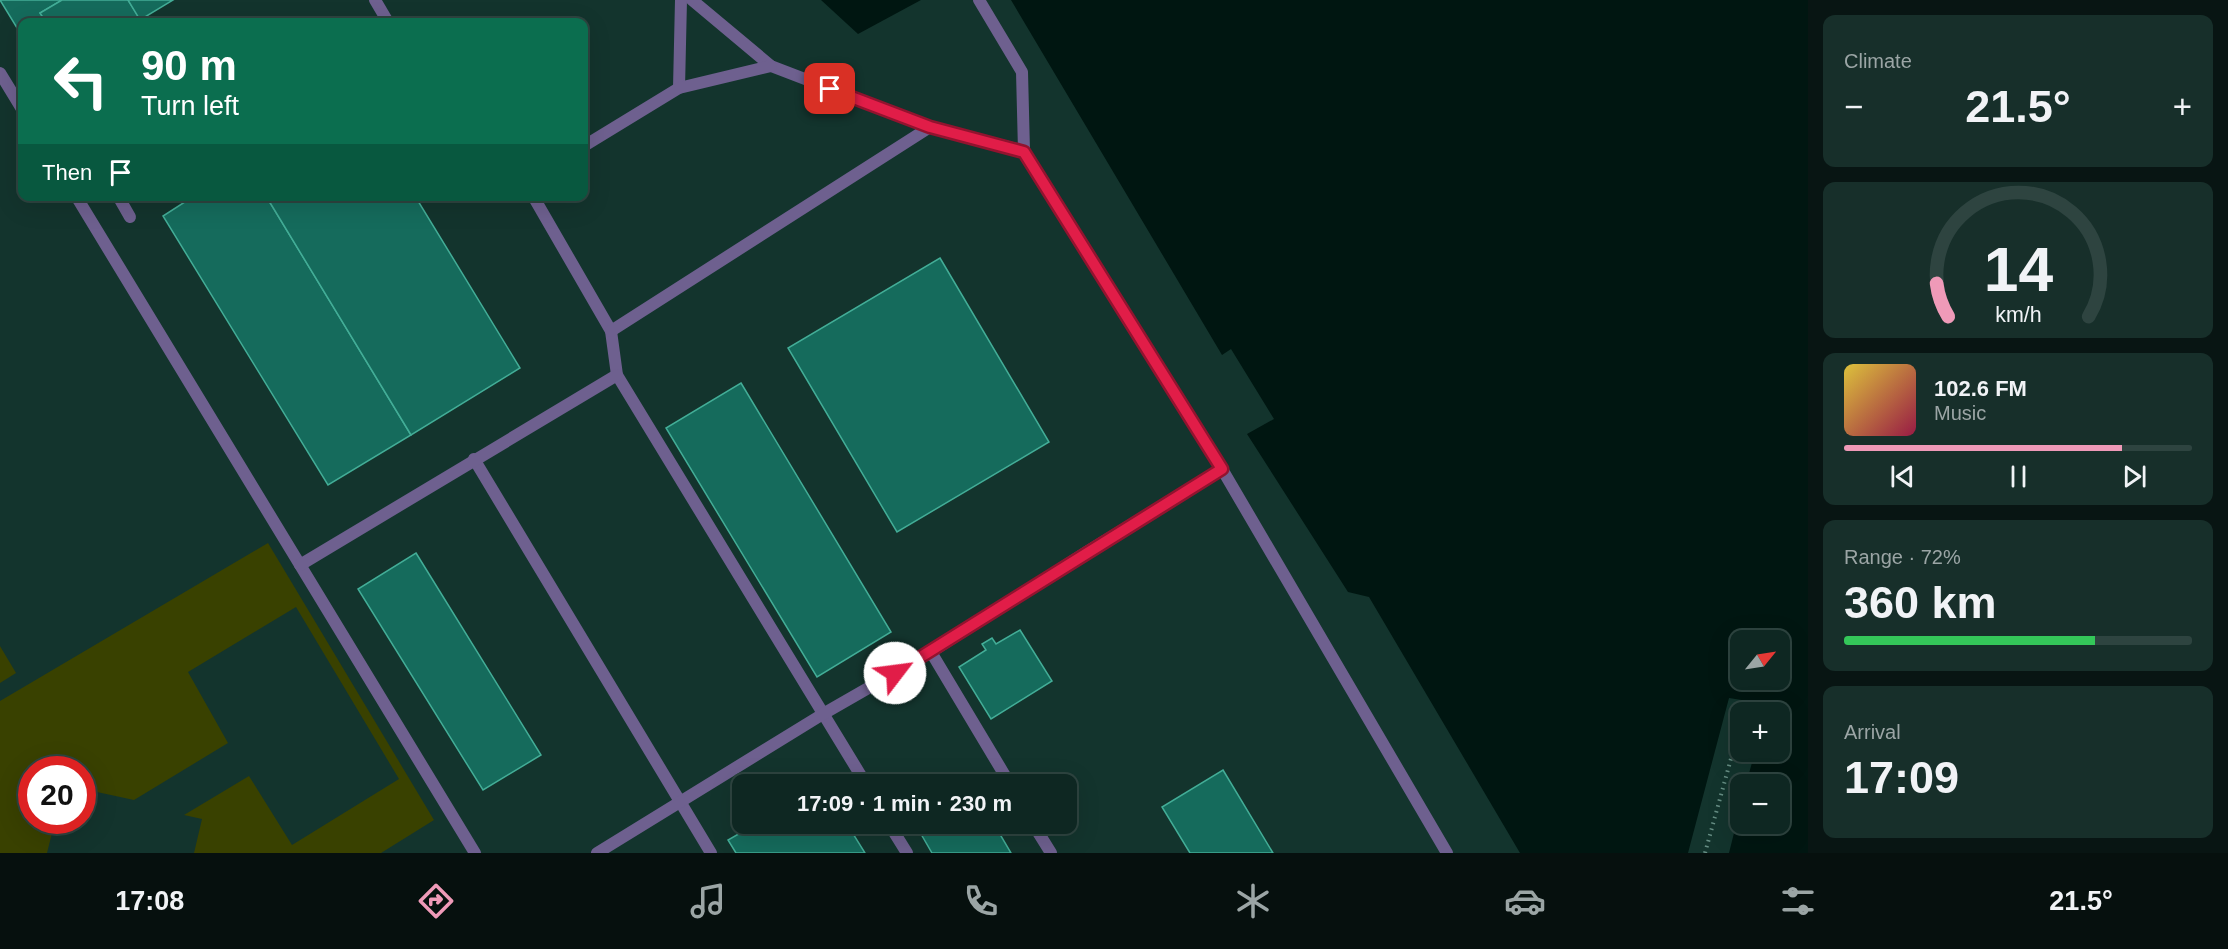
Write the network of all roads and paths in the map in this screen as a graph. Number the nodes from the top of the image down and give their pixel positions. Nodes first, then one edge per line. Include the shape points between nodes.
1 (375, 0) edge
2 (681, 0) edge
3 (692, 0) edge
4 (979, 0) edge
5 (386, 18) edge
6 (771, 66) junction
7 (0, 73) edge
8 (679, 88) junction
9 (18, 102) edge
10 (930, 127) junction
11 (588, 144) edge
12 (1024, 152) junction
13 (80, 201) edge
14 (121, 201) edge
15 (536, 201) edge
16 (130, 217) dead end
17 (610, 331) junction
18 (617, 375) junction
19 (474, 459) junction
20 (1222, 469) junction
21 (300, 565) junction
22 (930, 652) junction
23 (823, 714) junction
24 (1730, 762) edge
25 (860, 774) edge
26 (1004, 774) edge
27 (682, 802) junction
28 (895, 834) edge
29 (1040, 834) edge
30 (474, 853) edge
31 (597, 853) edge
32 (711, 853) edge
33 (907, 853) edge
34 (1051, 853) edge
35 (1447, 853) edge
36 (1705, 853) edge

1 - 5 lane
2 - 8 lane
3 - 6 lane
4 - 12 lane via 1022,72
6 - 8 lane
6 - 10 lane
7 - 9 lane
8 - 11 lane
10 - 12 lane
10 - 17 lane
12 - 20 lane
13 - 21 lane
14 - 16 lane
15 - 17 lane
17 - 18 lane
18 - 19 lane
18 - 23 lane
19 - 21 lane
19 - 27 lane
20 - 22 lane
20 - 35 lane
21 - 30 lane
22 - 23 lane
22 - 26 lane
23 - 25 lane
23 - 27 lane
24 - 36 path
27 - 31 lane
27 - 32 lane
28 - 33 lane
29 - 34 lane

